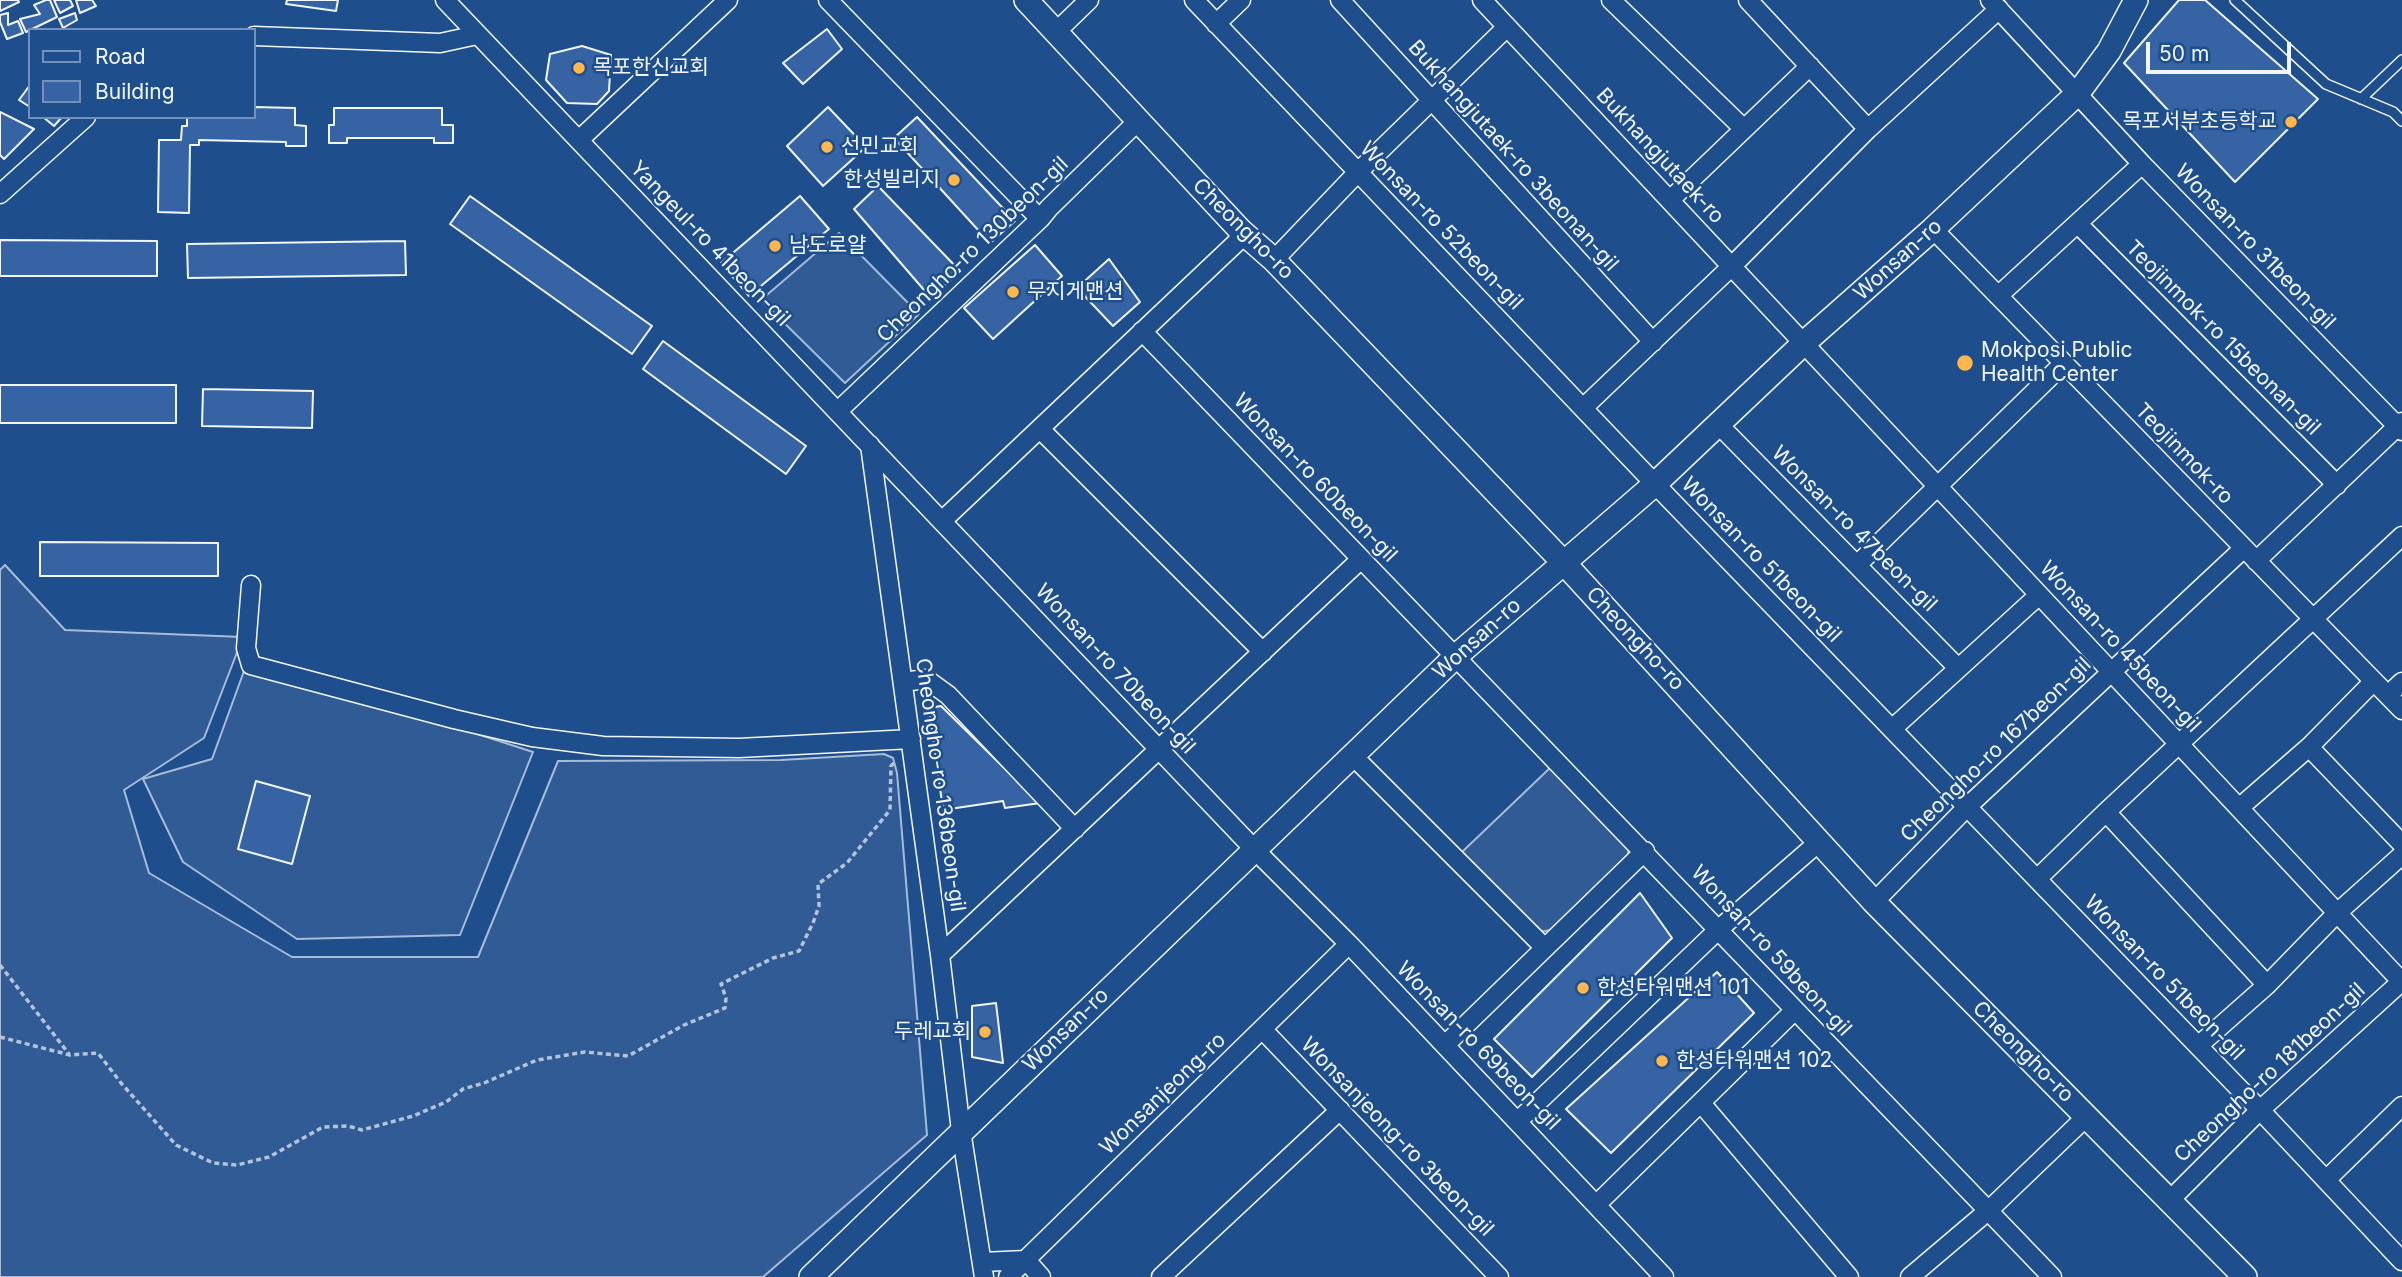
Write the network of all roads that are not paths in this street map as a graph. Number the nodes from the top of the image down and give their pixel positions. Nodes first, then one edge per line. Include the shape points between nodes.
1 (445, 0) edge
2 (728, 0) edge
3 (828, 0) edge
4 (1026, 0) edge
5 (1089, 0) edge
6 (1194, 0) edge
7 (1241, 0) edge
8 (1340, 0) edge
9 (1482, 0) edge
10 (1611, 0) edge
11 (1748, 0) edge
12 (2136, 0) edge
13 (2235, 0) edge
14 (1994, 4) edge
15 (1216, 23) junction
16 (1507, 27) junction
17 (1056, 32) junction
18 (477, 35) junction
19 (256, 36) edge
20 (2402, 60) edge
21 (1810, 66) junction
22 (2078, 93) junction
23 (2361, 99) junction
24 (1431, 101) junction
25 (84, 119) edge
26 (1138, 121) junction
27 (2402, 121) edge
28 (1743, 128) junction
29 (1868, 129) junction
30 (579, 141) junction
31 (2141, 164) junction
32 (1358, 172) junction
33 (5, 183) edge
34 (1670, 200) junction
35 (1040, 219) junction
36 (2078, 224) junction
37 (1933, 229) junction
38 (1241, 231) junction
39 (1274, 260) junction
40 (1732, 267) junction
41 (1998, 296) junction
42 (1142, 331) junction
43 (1653, 342) junction
44 (1804, 343) junction
45 (2064, 363) junction
46 (1583, 408) junction
47 (838, 411) junction
48 (1717, 423) junction
49 (2400, 427) edge
50 (1040, 429) junction
51 (870, 445) junction
52 (1655, 484) junction
53 (2337, 485) junction
54 (1938, 487) junction
55 (943, 520) junction
56 (2402, 536) edge
57 (2244, 548) junction
58 (1360, 560) junction
59 (2256, 561) junction
60 (1564, 563) junction
61 (1857, 565) junction
62 (251, 585) dead end
63 (2039, 595) junction
64 (2312, 619) junction
65 (1263, 652) junction
66 (1455, 657) junction
67 (1958, 668) junction
68 (2111, 671) junction
69 (903, 682) junction
70 (2373, 682) junction
71 (2402, 682) edge
72 (2388, 695) junction
73 (2402, 710) edge
74 (1892, 729) junction
75 (911, 745) junction
76 (2179, 745) junction
77 (2309, 747) junction
78 (1159, 749) junction
79 (1353, 756) junction
80 (1967, 807) junction
81 (2239, 808) junction
82 (2106, 812) junction
83 (1075, 829) junction
84 (1819, 841) junction
85 (2402, 844) edge
86 (1255, 850) junction
87 (1645, 851) junction
88 (2402, 855) edge
89 (2037, 879) junction
90 (1874, 902) junction
91 (2337, 913) junction
92 (1719, 929) junction
93 (1349, 944) junction
94 (1545, 948) junction
95 (940, 955) junction
96 (2402, 981) edge
97 (2267, 985) junction
98 (1794, 1011) junction
99 (1262, 1029) junction
100 (1445, 1045) junction
101 (2198, 1046) junction
102 (1701, 1103) junction
103 (1340, 1110) junction
104 (2260, 1110) junction
105 (2087, 1116) junction
106 (2398, 1116) edge
107 (1518, 1121) junction
108 (961, 1131) junction
109 (2326, 1180) junction
110 (2171, 1199) junction
111 (1597, 1204) junction
112 (1989, 1210) junction
113 (1026, 1260) junction
114 (2402, 1261) edge
115 (983, 1269) edge
116 (811, 1277) edge
117 (1008, 1277) edge
118 (1041, 1277) edge
119 (1161, 1277) edge
120 (1499, 1277) edge
121 (1664, 1277) edge
122 (1849, 1277) edge
123 (1910, 1277) edge
124 (2052, 1277) edge
125 (2245, 1277) edge

1 - 18 street, Yangeul-ro 41beon-gil
2 - 30 street
3 - 35 street
4 - 17 street, Cheongho-ro
5 - 17 street
6 - 15 street, Wonsan-ro 52beon-gil
7 - 15 street
8 - 24 street, Bukhangjutaek-ro 3beonan-gil
9 - 16 street, Bukhangjutaek-ro
10 - 28 street
11 - 21 street
12 - 22 street, Wonsan-ro via 2109,51
13 - 23 lane via 2326,84
14 - 22 street, Wonsan-ro 31beon-gil
14 - 29 street
15 - 32 street, Wonsan-ro 52beon-gil
16 - 24 street
16 - 34 street, Bukhangjutaek-ro
17 - 26 street, Cheongho-ro
18 - 19 street via 440,43
18 - 30 street, Yangeul-ro 41beon-gil
20 - 23 lane
21 - 28 street
21 - 29 street
22 - 31 street, Wonsan-ro 31beon-gil
22 - 37 street, Wonsan-ro
23 - 27 lane via 2393,112
24 - 32 street
24 - 43 street, Bukhangjutaek-ro 3beonan-gil
25 - 33 street
26 - 35 street, Cheongho-ro 130beon-gil
26 - 38 street, Cheongho-ro
28 - 34 street
29 - 40 street
30 - 47 street, Yangeul-ro 41beon-gil
31 - 36 street
31 - 49 street, Wonsan-ro 31beon-gil
32 - 39 street
32 - 46 street, Wonsan-ro 52beon-gil
34 - 40 street, Bukhangjutaek-ro
35 - 47 street, Cheongho-ro 130beon-gil
36 - 41 street
36 - 53 street, Teojinmok-ro 15beonan-gil
37 - 41 street, Teojinmok-ro
37 - 44 street, Wonsan-ro
38 - 39 street, Cheongho-ro
38 - 42 street via 1237,242
39 - 60 street, Cheongho-ro
40 - 43 street
40 - 44 street, Bukhangjutaek-ro
41 - 45 street, Teojinmok-ro
42 - 50 street
42 - 58 street, Wonsan-ro 60beon-gil
43 - 46 street
44 - 48 street, Wonsan-ro
44 - 54 street, Wonsan-ro 45beon-gil
45 - 54 street
45 - 57 street, Teojinmok-ro
46 - 52 street, Wonsan-ro 52beon-gil
47 - 51 street, Yangeul-ro 41beon-gil
48 - 52 street, Wonsan-ro
48 - 61 street, Wonsan-ro 47beon-gil
49 - 53 street
50 - 55 street
50 - 65 street
51 - 55 street, Yangeul-ro 41beon-gil
51 - 69 street, Cheongho-ro 136beon-gil
52 - 60 street, Wonsan-ro
52 - 74 street, Wonsan-ro 51beon-gil
53 - 59 street
54 - 61 street
54 - 63 street, Wonsan-ro 45beon-gil
55 - 78 street, Wonsan-ro 70beon-gil
56 - 64 street
57 - 59 street, Teojinmok-ro
57 - 68 street, Cheongho-ro 167beon-gil
58 - 65 street
58 - 66 street, Wonsan-ro 60beon-gil
59 - 64 street, Teojinmok-ro
60 - 66 street, Wonsan-ro
60 - 84 street, Cheongho-ro
61 - 67 street, Wonsan-ro 47beon-gil
62 - 75 street via 246,648 251,665 454,719 532,737 603,746
63 - 67 street
63 - 68 street, Wonsan-ro 45beon-gil
64 - 70 street, Teojinmok-ro
64 - 76 street
65 - 78 street
66 - 79 street, Wonsan-ro
66 - 87 street, Wonsan-ro 59beon-gil
67 - 74 street
68 - 76 street, Wonsan-ro 45beon-gil
68 - 80 street, Cheongho-ro 167beon-gil
69 - 75 street, Cheongho-ro 136beon-gil
69 - 83 street via 926,679 948,695
70 - 72 street, Teojinmok-ro
70 - 77 street
71 - 72 street
72 - 73 street, Teojinmok-ro
74 - 80 street, Wonsan-ro 51beon-gil
75 - 95 street, Cheongho-ro 136beon-gil
76 - 81 street, Wonsan-ro 45beon-gil
76 - 82 street
77 - 81 street
77 - 85 street
78 - 83 street
78 - 86 street, Wonsan-ro 70beon-gil
79 - 86 street, Wonsan-ro
79 - 94 street
80 - 89 street, Wonsan-ro 51beon-gil
80 - 90 street, Cheongho-ro 167beon-gil
81 - 91 street, Wonsan-ro 45beon-gil
82 - 89 street
82 - 97 street
83 - 95 street
84 - 90 street, Cheongho-ro
84 - 92 street
86 - 93 street, Wonsan-ro 69beon-gil
86 - 108 street, Wonsan-ro
87 - 92 street, Wonsan-ro 59beon-gil
87 - 94 street
88 - 91 street
89 - 101 street, Wonsan-ro 51beon-gil
90 - 105 street, Cheongho-ro
91 - 96 street, Wonsan-ro 45beon-gil
91 - 97 street
92 - 98 street, Wonsan-ro 59beon-gil
92 - 107 street
93 - 99 street, Wonsanjeong-ro
93 - 100 street, Wonsan-ro 69beon-gil
94 - 100 street
95 - 108 street, Cheongho-ro 136beon-gil
96 - 104 street, Cheongho-ro 181beon-gil
97 - 101 street
98 - 102 street
98 - 112 street, Wonsan-ro 59beon-gil
99 - 103 street, Wonsanjeong-ro 3beon-gil
99 - 113 street, Wonsanjeong-ro
100 - 107 street, Wonsan-ro 69beon-gil
101 - 104 street, Wonsan-ro 51beon-gil
102 - 111 street
102 - 122 street
103 - 119 street
103 - 120 street, Wonsanjeong-ro 3beon-gil
104 - 109 street, Wonsan-ro 51beon-gil
104 - 110 street, Cheongho-ro 181beon-gil
105 - 110 street, Cheongho-ro
105 - 112 street
106 - 109 street
107 - 111 street, Wonsan-ro 69beon-gil
108 - 115 street, Cheongho-ro 136beon-gil
108 - 116 street, Wonsan-ro
109 - 114 street, Wonsan-ro 51beon-gil
110 - 125 street, Cheongho-ro
111 - 121 street, Wonsan-ro 69beon-gil
112 - 123 street
112 - 124 street, Wonsan-ro 59beon-gil
113 - 115 street
113 - 117 street, Wonsanjeong-ro
113 - 118 street

